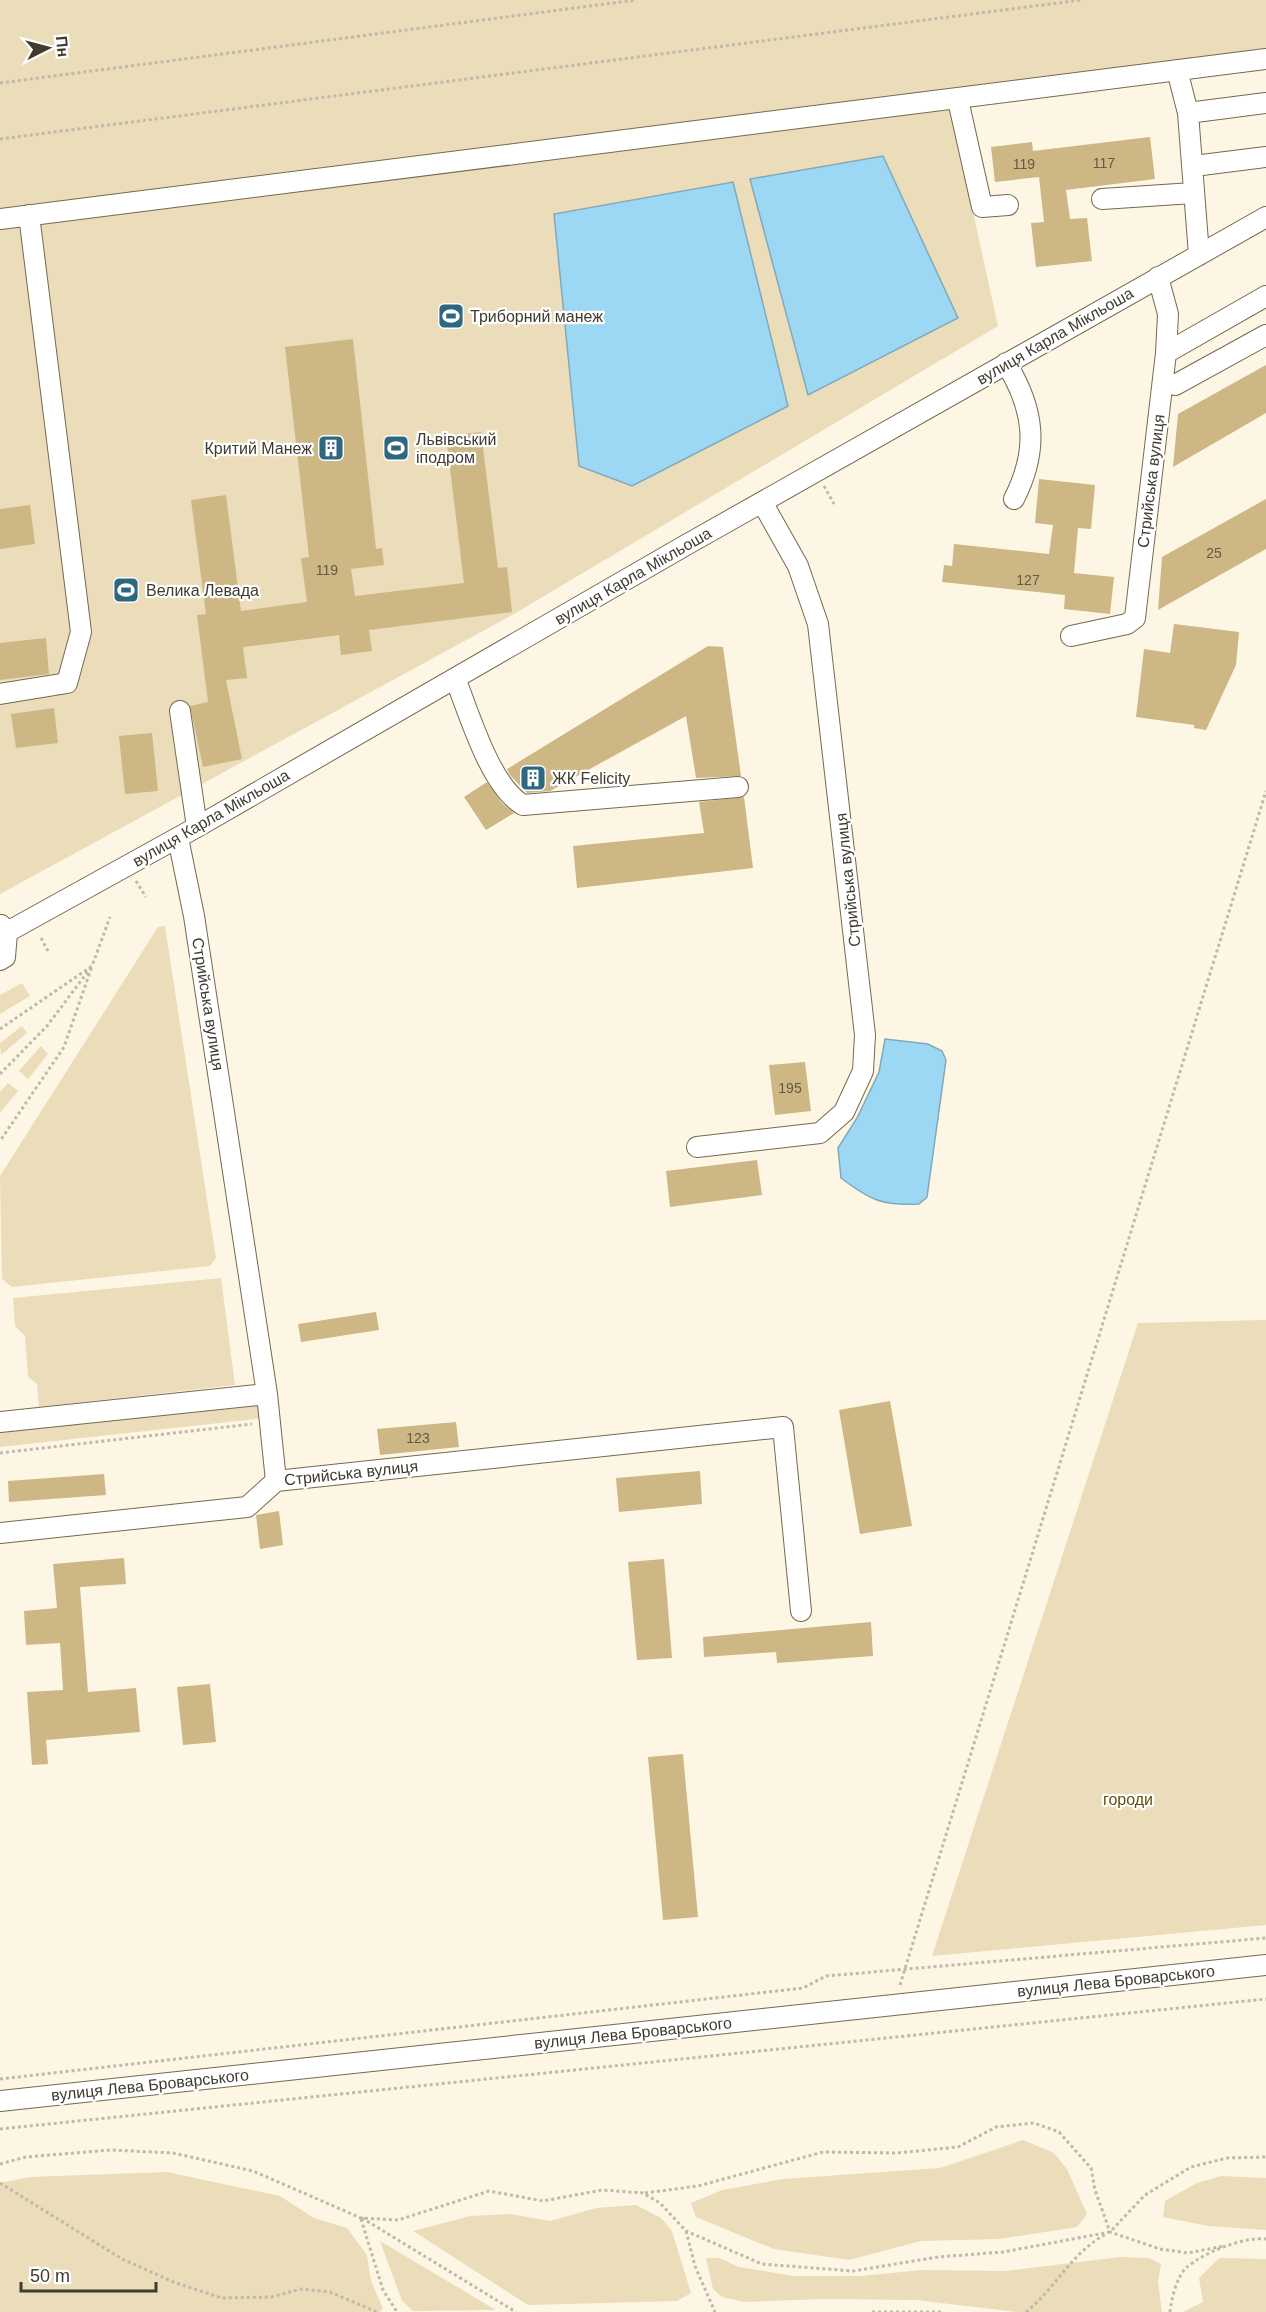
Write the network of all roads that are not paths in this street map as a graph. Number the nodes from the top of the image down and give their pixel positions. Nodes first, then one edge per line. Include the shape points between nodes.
1 (1266, 59) edge
2 (1177, 70) junction
3 (958, 100) junction
4 (1266, 103) edge
5 (1188, 112) junction
6 (1266, 157) edge
7 (1194, 166) junction
8 (1193, 193) junction
9 (1102, 199) dead end
10 (1008, 205) dead end
11 (29, 215) junction
12 (1266, 217) edge
13 (0, 219) edge
14 (1199, 255) junction
15 (1158, 277) junction
16 (1266, 296) edge
17 (1266, 335) edge
18 (1166, 353) junction
19 (1006, 363) junction
20 (1175, 385) dead end
21 (1014, 499) dead end
22 (762, 502) junction
23 (1071, 636) dead end
24 (455, 678) junction
25 (0, 694) edge
26 (180, 711) dead end
27 (738, 787) dead end
28 (197, 827) junction
29 (178, 838) junction
30 (2, 931) edge
31 (0, 960) edge
32 (697, 1147) dead end
33 (267, 1394) junction
34 (0, 1422) edge
35 (276, 1481) junction
36 (1, 1538) edge
37 (801, 1611) dead end
38 (1266, 1965) edge
39 (0, 2101) edge

1 - 2 street
2 - 3 street
2 - 5 street
3 - 10 street via 982,207
3 - 11 street
4 - 5 street
5 - 7 street
6 - 7 street
7 - 8 street
8 - 9 street
8 - 14 street
11 - 13 street
11 - 25 street via 81,632 67,683
12 - 14 street, вулиця Карла Мікльоша
14 - 15 street, вулиця Карла Мікльоша
15 - 18 street, Стрийська вулиця via 1167,314
15 - 19 street, вулиця Карла Мікльоша
16 - 18 street
17 - 20 street
18 - 23 street, Стрийська вулиця via 1136,618 1127,624
19 - 21 street via 1023,397 1031,431 1031,455
19 - 22 street, вулиця Карла Мікльоша
22 - 24 street, вулиця Карла Мікльоша
22 - 32 street, Стрийська вулиця via 798,566 818,624 865,1035 863,1071 844,1112 820,1133
24 - 27 street via 487,757 516,801 523,805
24 - 28 street, вулиця Карла Мікльоша
26 - 28 street
28 - 29 street, вулиця Карла Мікльоша
29 - 30 street, вулиця Карла Мікльоша
29 - 33 street, Стрийська вулиця via 194,916
30 - 31 street via 4,957
33 - 34 street
33 - 35 street, Стрийська вулиця
35 - 36 street via 247,1507
35 - 37 street, Стрийська вулиця via 783,1428
38 - 39 street, вулиця Лева Броварського

